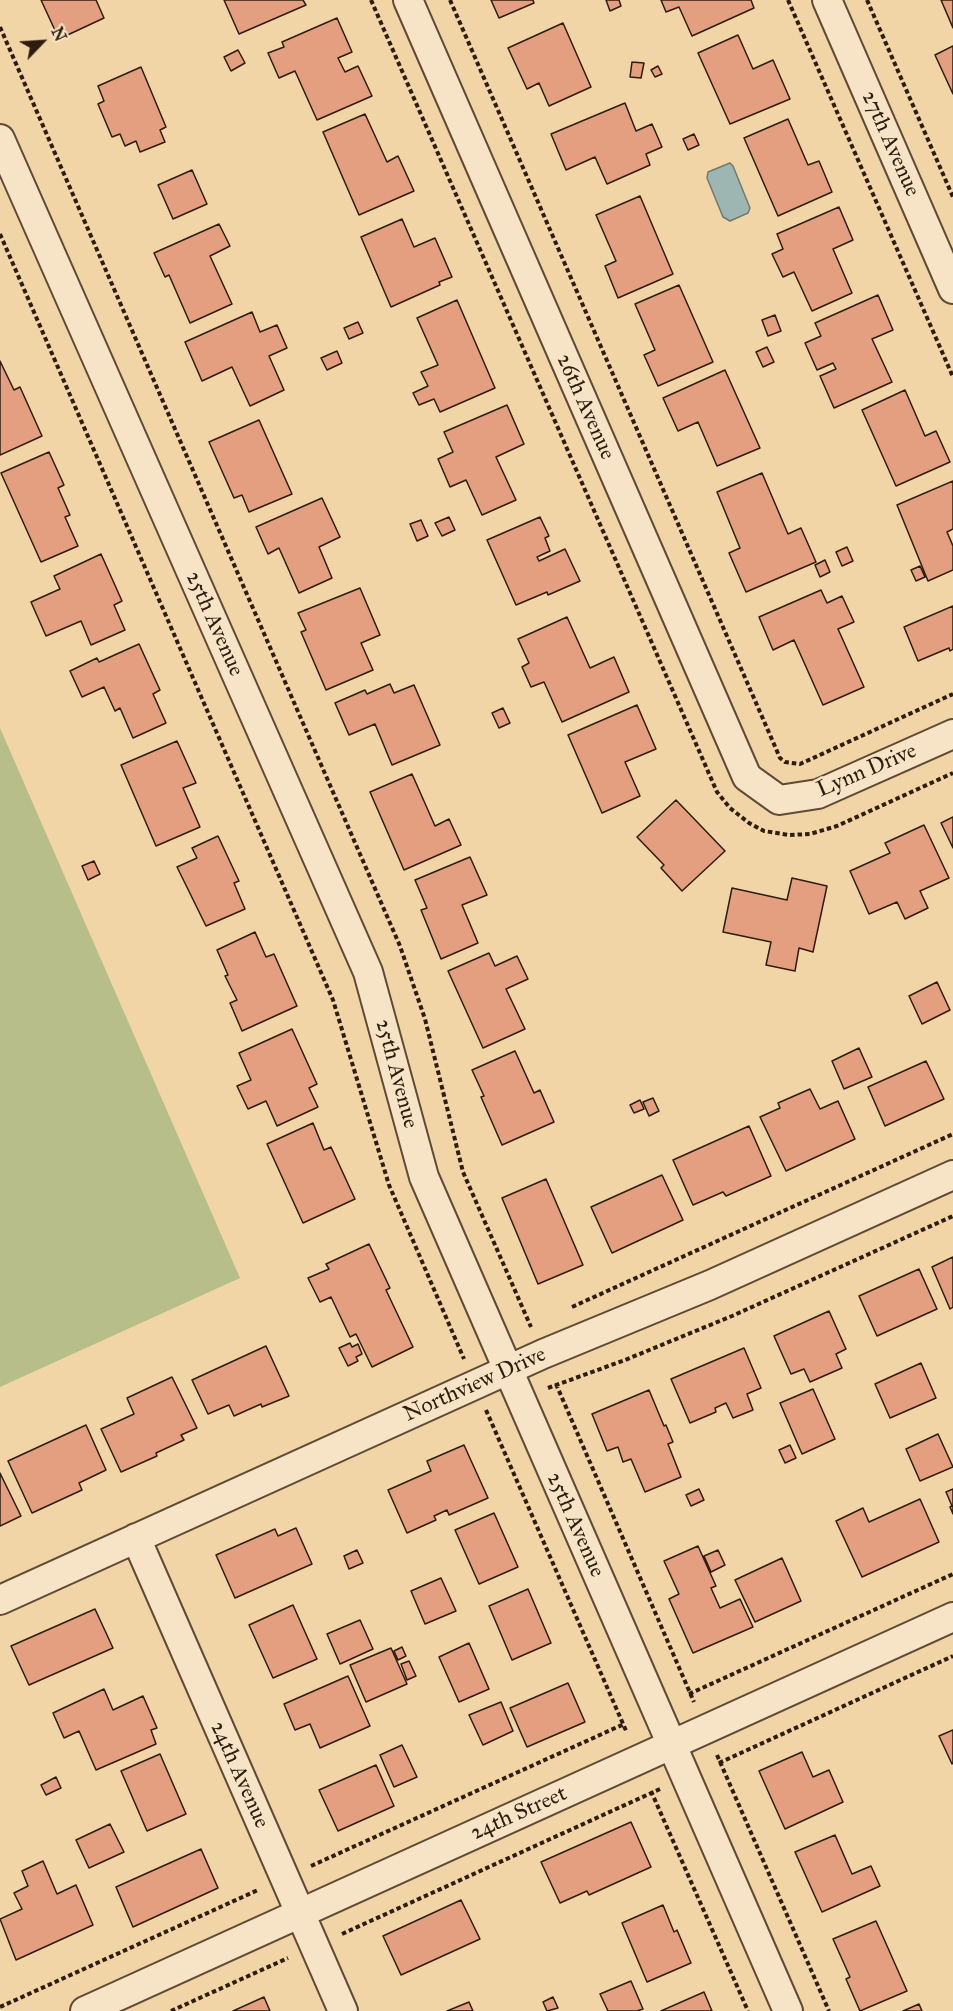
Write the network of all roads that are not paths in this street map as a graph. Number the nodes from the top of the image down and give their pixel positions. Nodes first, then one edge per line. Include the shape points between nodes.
1 (408, 0) edge
2 (827, 0) edge
3 (0, 139) edge
4 (953, 289) edge
5 (953, 734) edge
6 (779, 800) joint
7 (953, 1175) edge
8 (507, 1370) junction
9 (136, 1538) junction
10 (0, 1600) edge
11 (953, 1617) edge
12 (671, 1745) junction
13 (300, 1914) junction
14 (85, 2011) edge
15 (343, 2011) edge
16 (788, 2011) edge

1 - 6 street, 26th Avenue via 747,777
2 - 4 street, 27th Avenue
3 - 8 street, 25th Avenue via 368,972 424,1177
5 - 6 street, Lynn Drive via 818,794
7 - 8 street, Northview Drive via 721,1281
8 - 9 street, Northview Drive
8 - 12 street, 25th Avenue
9 - 10 street, Northview Drive
9 - 13 street, 24th Avenue
11 - 12 street, 24th Street
12 - 13 street, 24th Street
12 - 16 street, 25th Avenue
13 - 14 street, 24th Street
13 - 15 street, 24th Avenue

